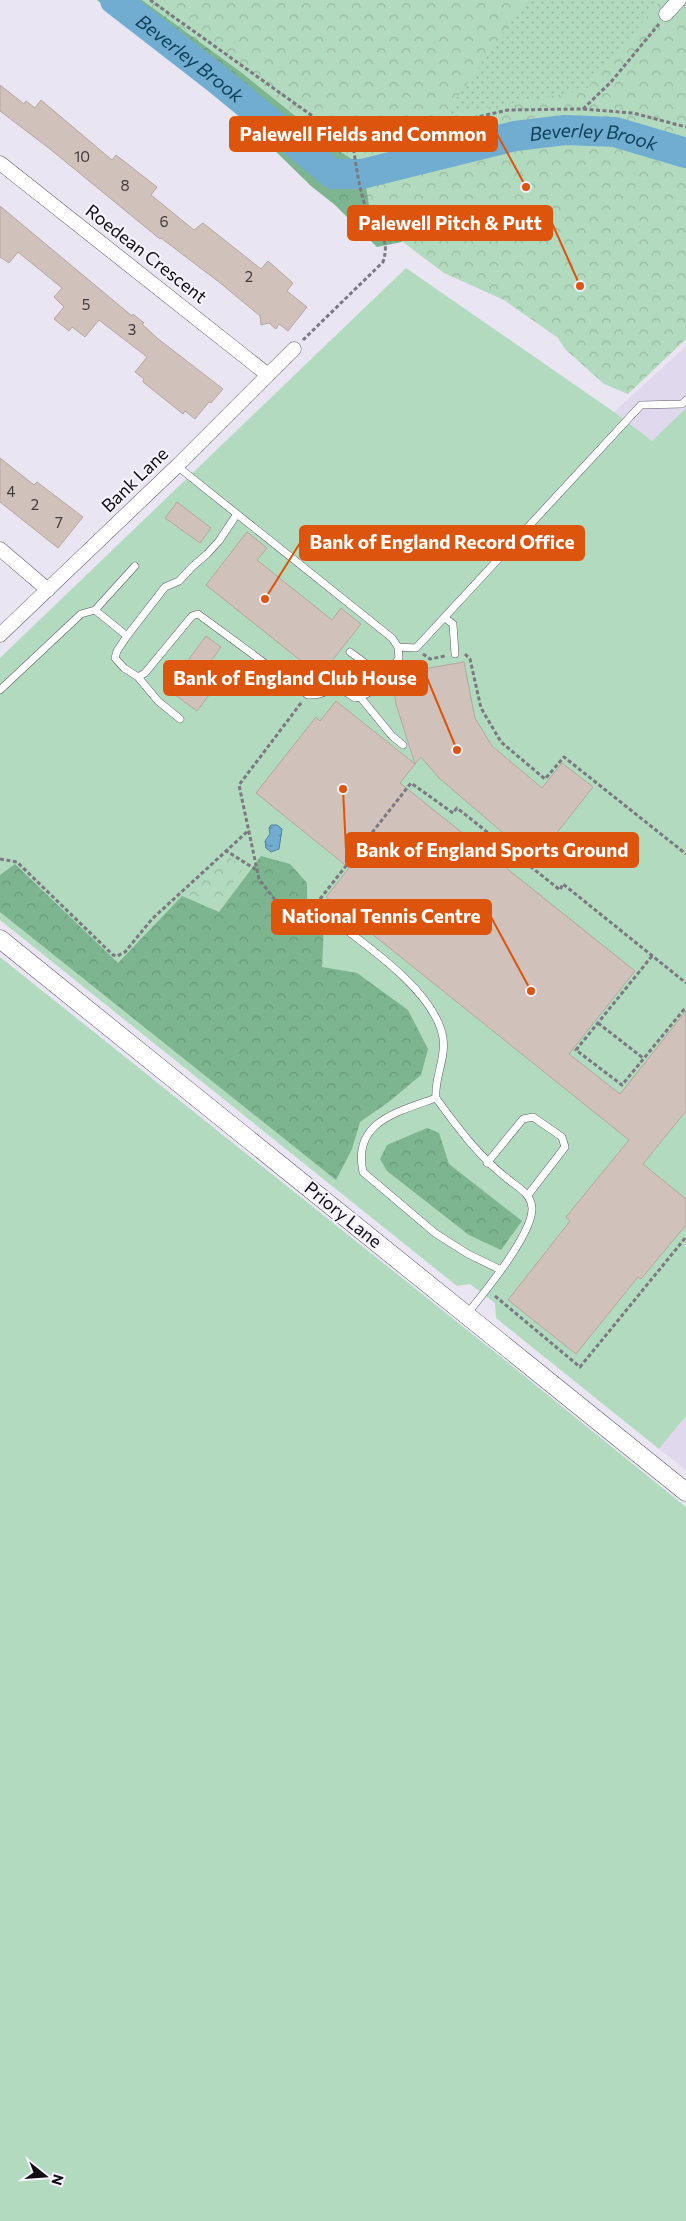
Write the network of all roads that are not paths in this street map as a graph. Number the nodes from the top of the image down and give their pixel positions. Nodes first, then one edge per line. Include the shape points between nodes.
1 (679, 0) edge
2 (666, 14) road end
3 (0, 163) edge
4 (294, 349) road end
5 (268, 374) junction
6 (686, 400) edge
7 (177, 466) junction
8 (237, 514) junction
9 (0, 549) edge
10 (135, 566) dead end
11 (48, 590) junction
12 (95, 610) junction
13 (446, 618) junction
14 (0, 635) edge
15 (127, 636) junction
16 (398, 647) junction
17 (350, 652) dead end
18 (455, 654) road end
19 (138, 677) junction
20 (384, 678) junction
21 (0, 690) edge
22 (361, 698) junction
23 (180, 719) dead end
24 (403, 746) dead end
25 (317, 908) road end
26 (0, 939) edge
27 (436, 1098) junction
28 (487, 1163) junction
29 (528, 1195) junction
30 (501, 1270) junction
31 (467, 1314) junction
32 (686, 1492) edge

1 - 2 street
3 - 5 street, Roedean Crescent
4 - 5 street, Bank Lane
5 - 7 street, Bank Lane
6 - 13 lane via 682,404 641,405
7 - 8 lane
7 - 11 street, Bank Lane
8 - 15 lane via 207,554 179,581 165,587
8 - 16 lane via 392,638
9 - 11 street
10 - 12 lane
11 - 14 street, Bank Lane
12 - 15 lane
12 - 21 lane via 81,614
13 - 16 lane via 416,648
13 - 18 lane via 453,624
15 - 19 lane via 115,658
16 - 20 lane via 399,658
17 - 20 lane
19 - 22 lane via 145,673 192,616 198,614 308,694 333,688
19 - 23 lane via 158,701
20 - 22 lane
22 - 24 lane
25 - 27 lane via 402,975 423,998 437,1022 444,1050 435,1086
26 - 31 street, Priory Lane
27 - 28 lane
27 - 30 lane via 378,1122 365,1137 360,1158 363,1172 435,1232 468,1254
28 - 29 lane
28 - 29 lane via 522,1119 533,1117 562,1137 564,1147
29 - 30 lane via 532,1209 528,1226
30 - 31 lane
31 - 32 street, Priory Lane

